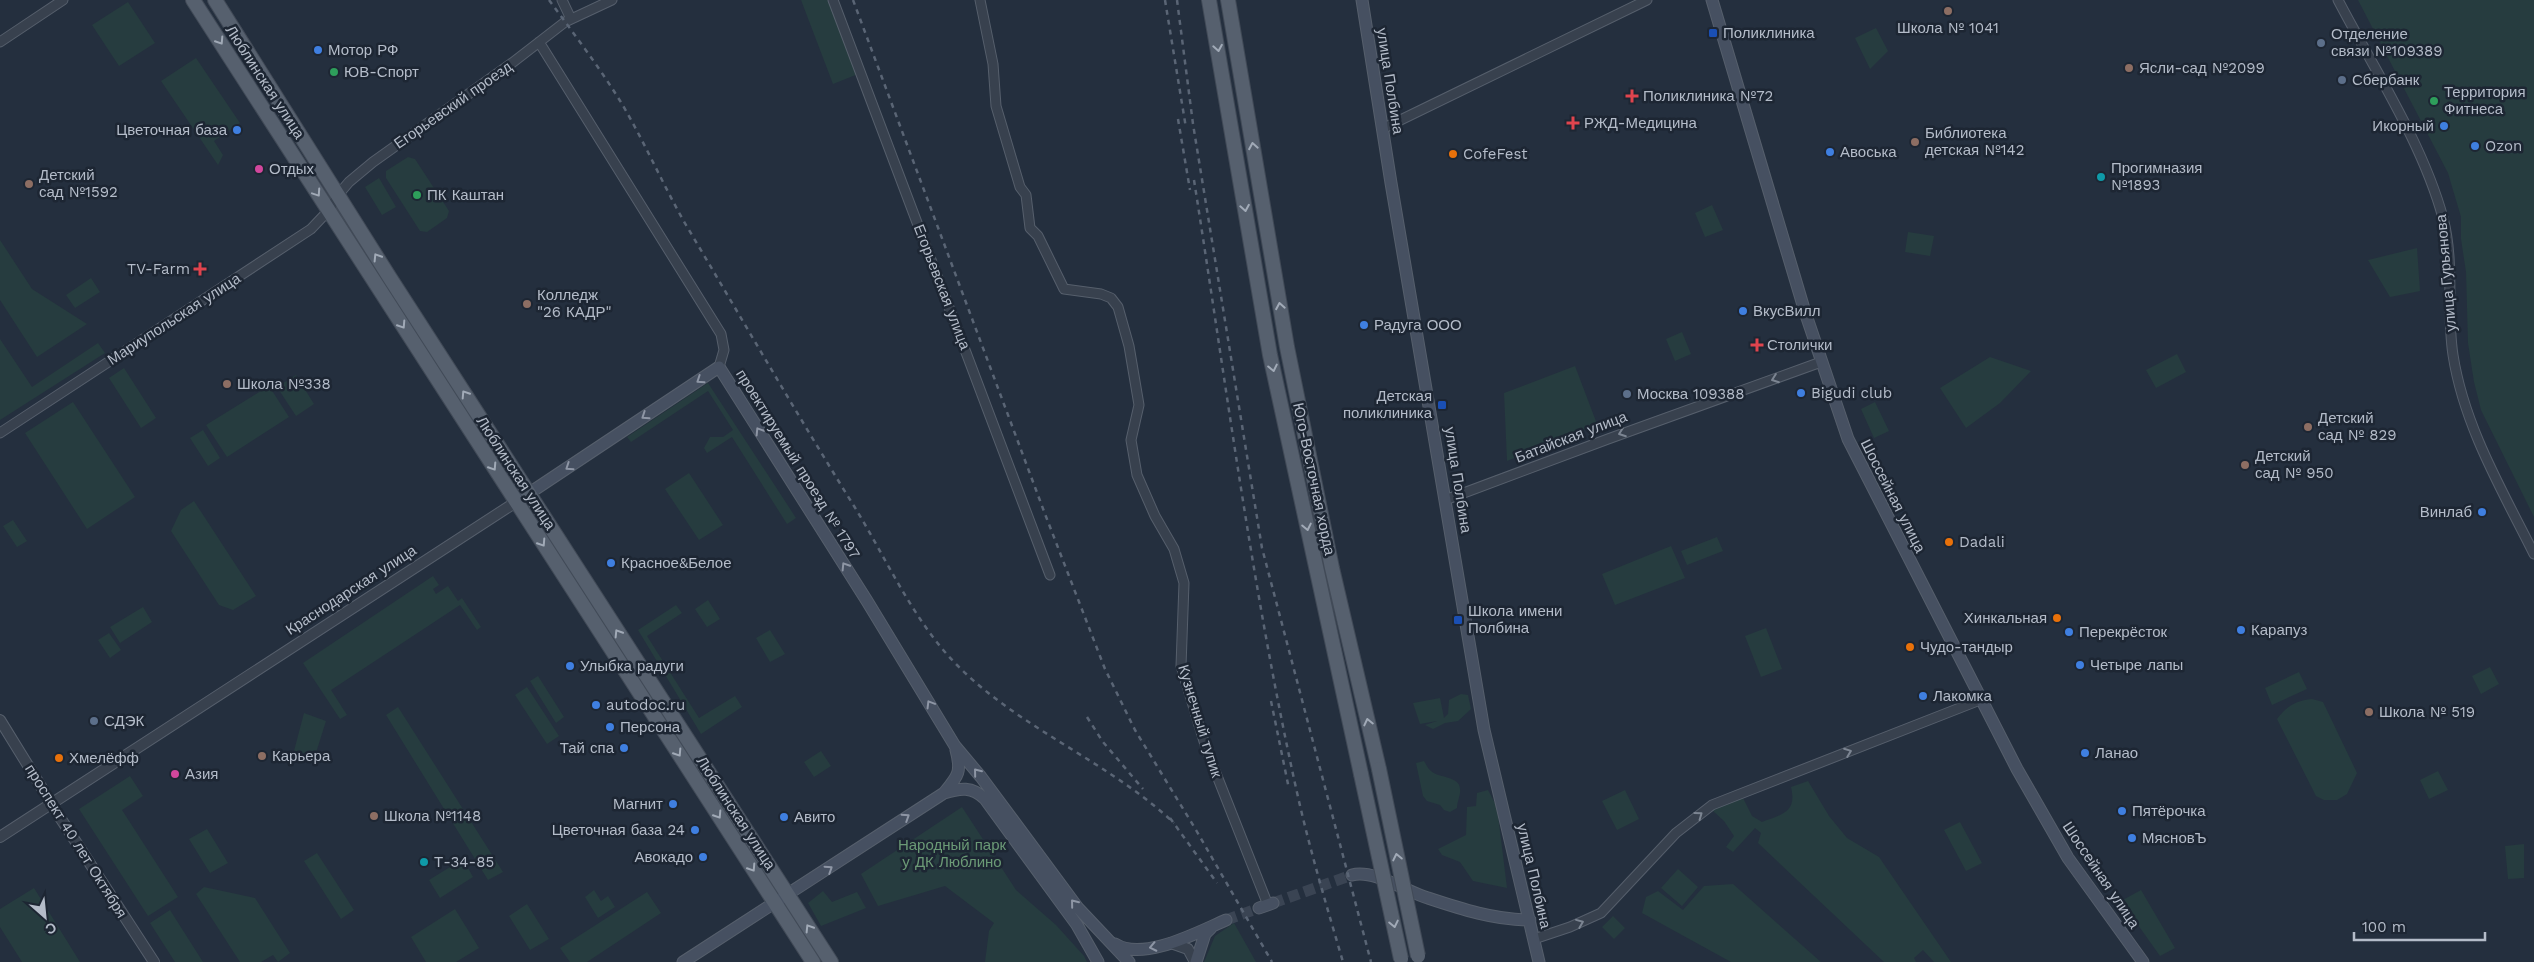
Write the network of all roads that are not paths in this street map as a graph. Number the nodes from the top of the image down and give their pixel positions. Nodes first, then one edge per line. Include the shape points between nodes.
1 (64, 0) edge
2 (193, 0) edge
3 (215, 0) edge
4 (562, 0) edge
5 (612, 0) edge
6 (833, 0) edge
7 (980, 0) edge
8 (1209, 0) edge
9 (1228, 0) edge
10 (1362, 0) edge
11 (1647, 0) edge
12 (1712, 0) edge
13 (2338, 0) edge
14 (571, 19) junction
15 (0, 42) edge
16 (539, 42) junction
17 (1382, 129) junction
18 (338, 195) junction
19 (329, 210) junction
20 (1821, 362) junction
21 (719, 367) junction
22 (0, 433) edge
23 (529, 494) junction
24 (1445, 500) junction
25 (516, 502) junction
26 (2534, 554) edge
27 (1050, 575) dead end
28 (1980, 700) junction
29 (0, 720) edge
30 (955, 746) junction
31 (944, 793) junction
32 (52, 804) junction
33 (0, 837) edge
34 (1352, 875) tunnel mouth
35 (788, 894) junction
36 (774, 902) junction
37 (1267, 905) dead end
38 (1226, 920) tunnel mouth
39 (1530, 920) junction
40 (1213, 926) junction
41 (1108, 938) junction
42 (1534, 939) junction
43 (1171, 944) junction
44 (1418, 959) edge
45 (1402, 961) edge
46 (154, 962) edge
47 (683, 962) edge
48 (813, 962) edge
49 (831, 962) edge
50 (1098, 962) edge
51 (1129, 962) edge
52 (1196, 962) edge
53 (1539, 962) edge
54 (2143, 962) edge

1 - 15 street
2 -> 19 main road, Люблинская улица
3 - 18 main road, Люблинская улица
4 - 14 street
5 - 14 street, Егорьевский проезд
6 - 27 street, Егорьевская улица
7 - 37 street, Кузнечный тупик via 993,64 996,106 1020,187 1026,195 1030,228 1038,236 1064,289 1101,294 1111,298 1118,307 1140,405 1131,440 1137,475 1174,549 1184,583 1180,666 1206,748
8 -> 45 main road, Юго-Восточная хорда, bridge via 1270,355
44 -> 9 main road, Юго-Восточная хорда, bridge via 1287,347
10 - 17 main road, улица Полбина
11 - 17 street
12 - 20 main road, Шоссейная улица
13 - 26 street, улица Гурьянова via 2419,152 2434,188 2444,221 2453,354 2468,417
14 - 16 street, Егорьевский проезд
16 - 18 street, Егорьевский проезд via 373,162
16 - 21 street, проектируемый проезд № 1797 via 721,334 724,350
17 - 24 main road, улица Полбина
18 - 19 street, Мариупольская улица
23 -> 18 main road, Люблинская улица
19 - 22 street, Мариупольская улица via 311,229
19 -> 25 main road, Люблинская улица
20 -> 24 street, Батайская улица
20 - 28 main road, Шоссейная улица via 1848,439
21 -> 23 main road, Краснодарская улица
30 -> 21 main road, проектируемый проезд № 1797
23 - 25 main road, Краснодарская улица
35 -> 23 main road, Люблинская улица
24 - 39 main road, улица Полбина via 1484,730
25 - 32 street, Краснодарская улица
25 -> 36 main road, Люблинская улица
42 -> 28 street via 1601,913 1676,833 1712,805
28 - 54 main road, Шоссейная улица via 2068,858
29 - 32 street, проспект 40 лет Октября
30 - 31 main road via 960,765 958,774
41 -> 30 main road via 1063,889
35 -> 31 main road
31 - 50 main road via 972,789 986,799 1077,925
32 - 33 street, Краснодарская улица
32 - 46 street, проспект 40 лет Октября
34 - 39 main road via 1366,874 1426,898 1497,917
35 - 36 main road
49 -> 35 main road, Люблинская улица
36 - 47 main road
36 - 48 main road, Люблинская улица
38 - 40 main road
39 - 42 main road, улица Полбина
40 - 43 main road
40 - 52 main road via 1205,934
43 -> 41 main road via 1135,950 1120,948
41 - 51 main road
42 - 53 main road, улица Полбина
43 - 52 street via 1188,949

